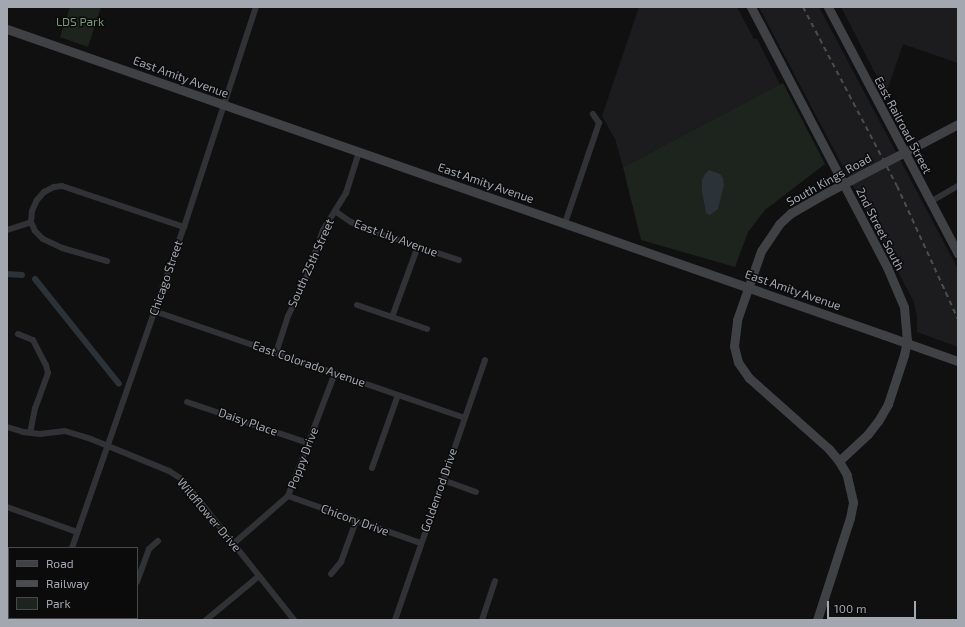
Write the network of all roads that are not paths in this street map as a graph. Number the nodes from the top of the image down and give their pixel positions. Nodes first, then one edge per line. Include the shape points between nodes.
1 (256, 7) edge
2 (751, 7) edge
3 (828, 7) edge
4 (7, 29) edge
5 (223, 105) junction
6 (593, 114) dead end
7 (958, 124) edge
8 (359, 152) junction
9 (958, 186) edge
10 (930, 202) junction
11 (335, 211) junction
12 (30, 222) junction
13 (565, 223) junction
14 (184, 227) junction
15 (7, 230) edge
16 (418, 246) junction
17 (958, 254) edge
18 (107, 260) dead end
19 (459, 260) dead end
20 (748, 287) junction
21 (357, 305) dead end
22 (154, 311) junction
23 (392, 317) junction
24 (427, 329) dead end
25 (18, 334) dead end
26 (276, 353) junction
27 (485, 360) dead end
28 (958, 361) edge
29 (335, 373) junction
30 (398, 395) junction
31 (187, 402) dead end
32 (464, 418) junction
33 (7, 427) edge
34 (30, 433) junction
35 (308, 443) junction
36 (107, 446) junction
37 (839, 461) junction
38 (372, 468) dead end
39 (443, 480) junction
40 (476, 492) dead end
41 (288, 496) junction
42 (7, 507) edge
43 (356, 521) junction
44 (78, 532) junction
45 (158, 541) dead end
46 (421, 543) junction
47 (233, 544) junction
48 (72, 547) edge
49 (331, 574) dead end
50 (259, 576) junction
51 (138, 579) edge
52 (495, 581) dead end
53 (47, 619) edge
54 (52, 620) edge
55 (206, 620) edge
56 (294, 620) edge
57 (395, 620) edge
58 (482, 620) edge
59 (817, 620) edge

1 - 5 street, Chicago Street
2 - 37 main road, 2nd Street South via 887,267 904,307 907,340 888,404 868,434
3 - 10 main road, East Railroad Street
4 - 5 main road, East Amity Avenue
5 - 8 main road, East Amity Avenue
5 - 14 street, Chicago Street
6 - 13 street via 599,123
7 - 20 main road, South Kings Road, bridge via 791,214 779,224 761,251
8 - 11 street, South 25th Street via 346,193
8 - 13 main road, East Amity Avenue
9 - 10 street
10 - 17 main road, East Railroad Street
11 - 16 street, East Lily Avenue via 365,229
11 - 26 street, South 25th Street via 323,230
12 - 14 street via 37,200 44,192 62,186
12 - 15 street
12 - 18 street via 43,239 62,248
13 - 20 main road, East Amity Avenue
14 - 22 street, Chicago Street
16 - 19 street, East Lily Avenue
16 - 23 street
20 - 28 main road, East Amity Avenue, bridge
20 - 37 main road, South Kings Road via 735,332 734,346 738,362 749,378 829,449
21 - 23 street
22 - 26 street, East Colorado Avenue
22 - 36 street, Chicago Street
23 - 24 street
25 - 34 street via 33,340 48,373
26 - 29 street, East Colorado Avenue
27 - 32 street, Goldenrod Drive
29 - 30 street, East Colorado Avenue
29 - 35 street, Poppy Drive
30 - 32 street, East Colorado Avenue
30 - 38 street
31 - 35 street, Daisy Place
32 - 39 street, Goldenrod Drive
33 - 34 street, Wildflower Drive
34 - 36 street, Wildflower Drive via 65,431
35 - 41 street, Poppy Drive
36 - 44 street, Chicago Street
36 - 47 street, Wildflower Drive via 169,471 182,479
37 - 59 main road, South Kings Road via 847,475 852,502 850,518
39 - 40 street
39 - 46 street, Goldenrod Drive
41 - 43 street, Chicory Drive
41 - 47 street, Poppy Drive
42 - 44 street
43 - 46 street, Chicory Drive
43 - 49 street via 340,562
44 - 48 street, Chicago Street
45 - 51 street via 149,549
46 - 57 street, Goldenrod Drive
47 - 50 street, Wildflower Drive
50 - 55 street
50 - 56 street, Wildflower Drive
52 - 58 street
53 - 54 street

